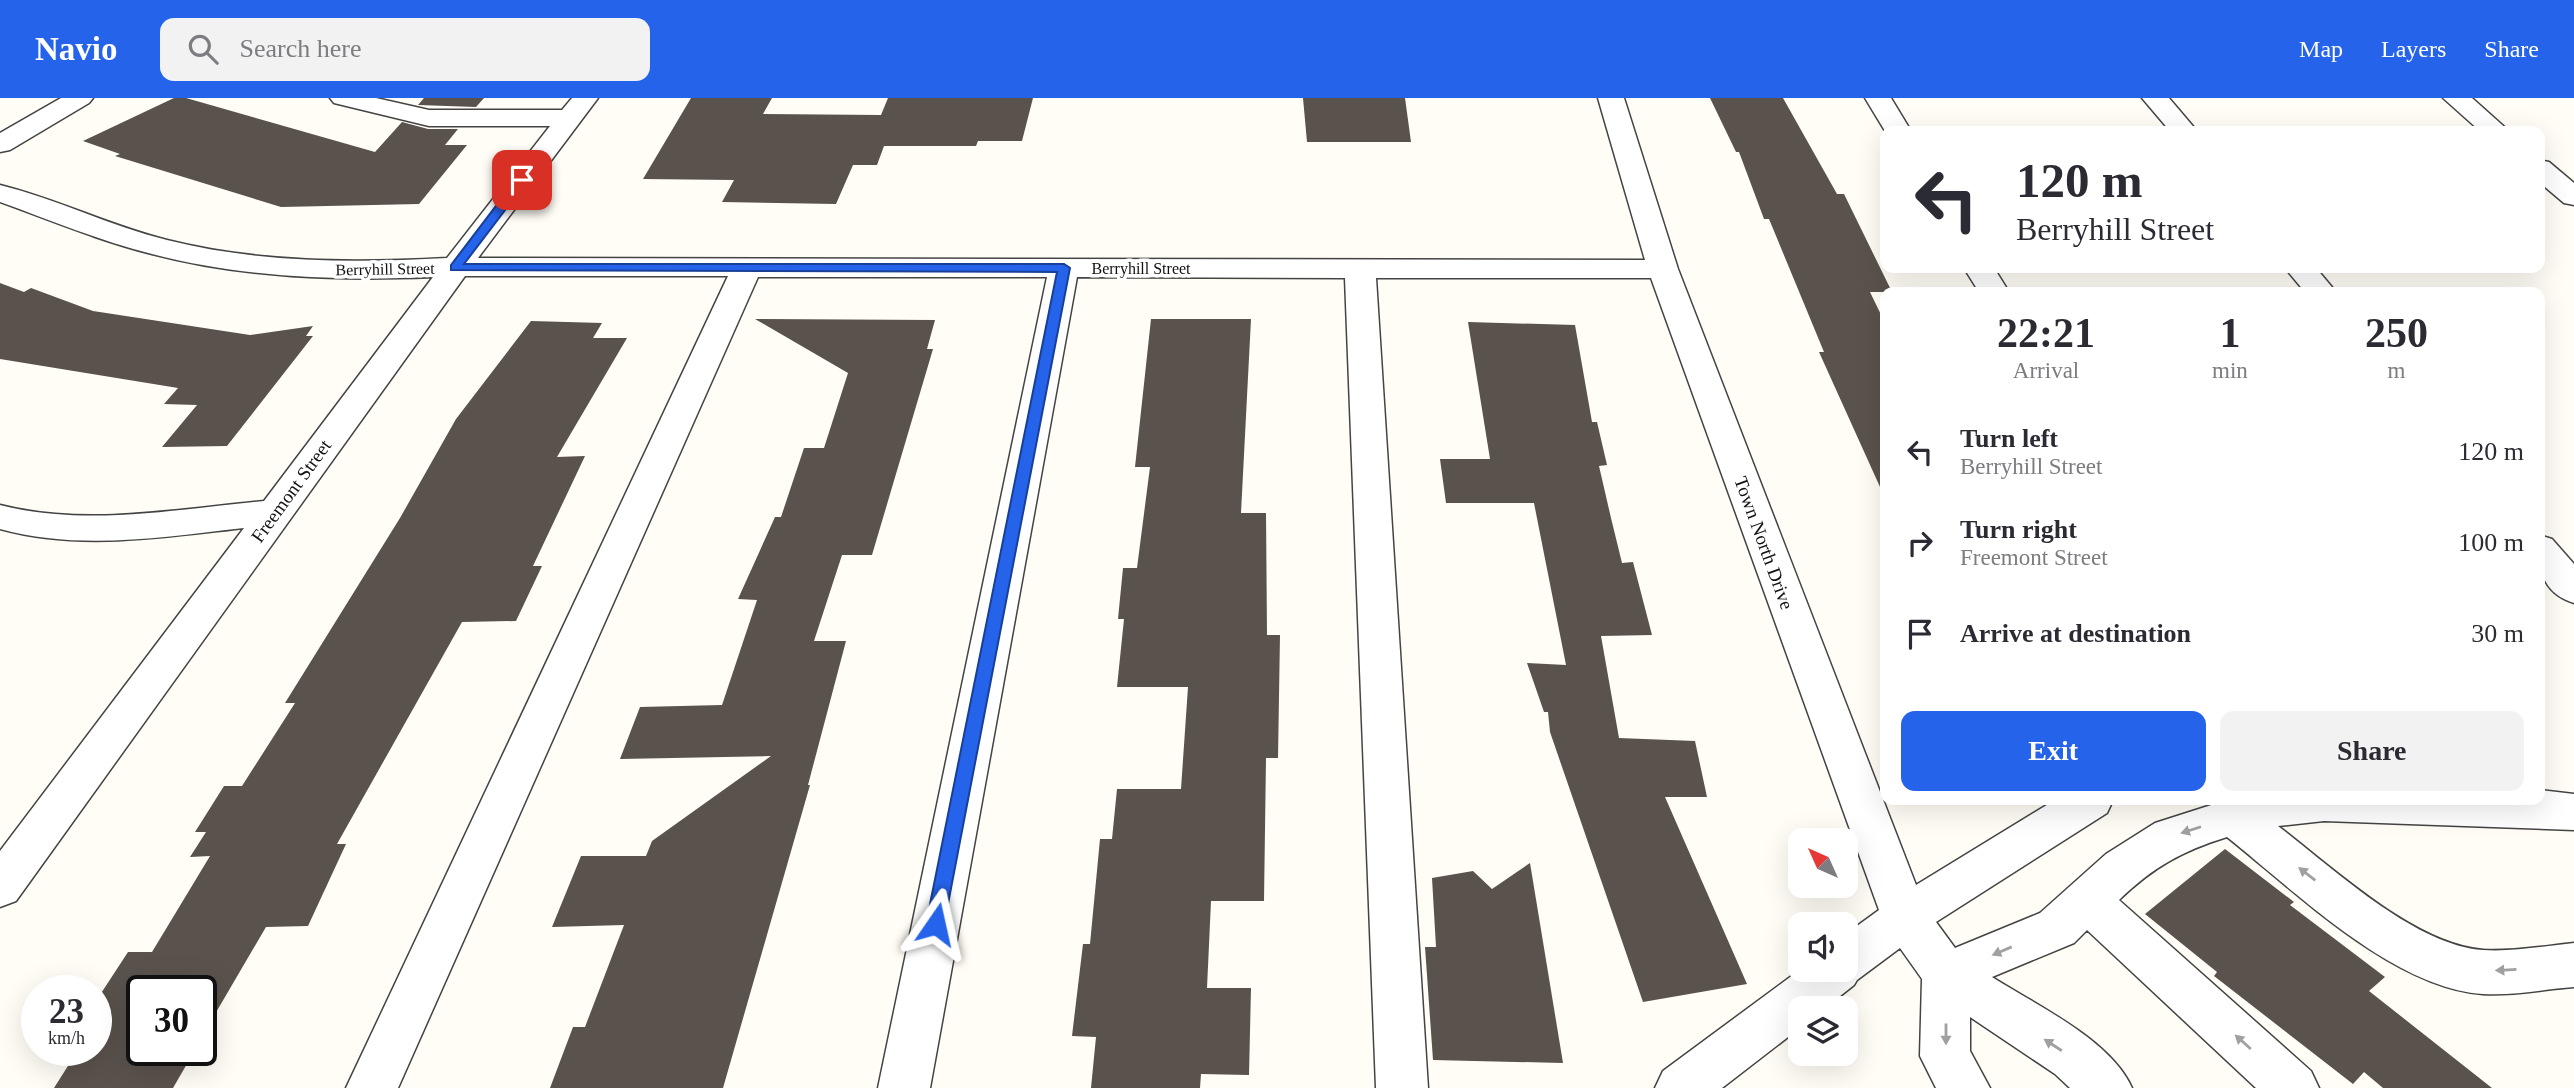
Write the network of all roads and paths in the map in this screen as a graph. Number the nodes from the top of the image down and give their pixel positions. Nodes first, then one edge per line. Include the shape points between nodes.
1 (80, 98) edge
2 (343, 98) edge
3 (1611, 98) edge
4 (1878, 98) edge
5 (2155, 98) edge
6 (2456, 98) edge
7 (577, 108) edge
8 (1895, 126) edge
9 (2180, 126) edge
10 (2490, 126) edge
11 (0, 144) edge
12 (2545, 173) edge
13 (0, 193) edge
14 (2574, 197) edge
15 (455, 267) junction
16 (747, 268) junction
17 (1064, 268) junction
18 (1360, 268) junction
19 (1663, 269) junction
20 (2304, 273) edge
21 (2317, 287) edge
22 (276, 512) junction
23 (0, 517) edge
24 (2545, 555) edge
25 (2574, 589) edge
26 (2083, 805) edge
27 (2304, 805) edge
28 (2416, 805) edge
29 (2574, 812) edge
30 (2233, 816) junction
31 (0, 887) edge
32 (2085, 901) junction
33 (1905, 917) junction
34 (1858, 953) edge
35 (2574, 965) edge
36 (1946, 974) junction
37 (1821, 982) edge
38 (372, 1088) edge
39 (904, 1088) edge
40 (1402, 1088) edge
41 (1681, 1088) edge
42 (1964, 1088) edge
43 (2106, 1088) edge
44 (2293, 1088) edge

1 - 11 street
2 - 7 street via 429,118
3 - 19 street, Town North Drive
4 - 8 street
5 - 9 street
6 - 10 street
7 - 15 street, Freemont Street
12 - 14 street
13 - 15 street, Berryhill Street via 162,248 255,264 358,272
15 - 16 street, Berryhill Street
15 - 22 street, Freemont Street
16 - 17 street, Berryhill Street
16 - 38 street
17 - 18 street, Berryhill Street
17 - 39 street
18 - 19 street, Berryhill Street
18 - 40 street
19 - 33 street, Town North Drive
20 - 21 street
22 - 23 street via 110,527 19,525
22 - 31 street, Freemont Street
24 - 25 street
26 - 33 street
27 - 30 street
28 - 29 street
30 -> 32 street via 2171,836
35 -> 30 street via 2484,972 2450,966 2379,932
32 -> 36 street via 2057,928
44 -> 32 street
33 - 34 street
33 - 36 street, Town North Drive
36 -> 42 street via 1945,1056
43 -> 36 street, Town North Drive via 2073,1057
37 - 41 street

